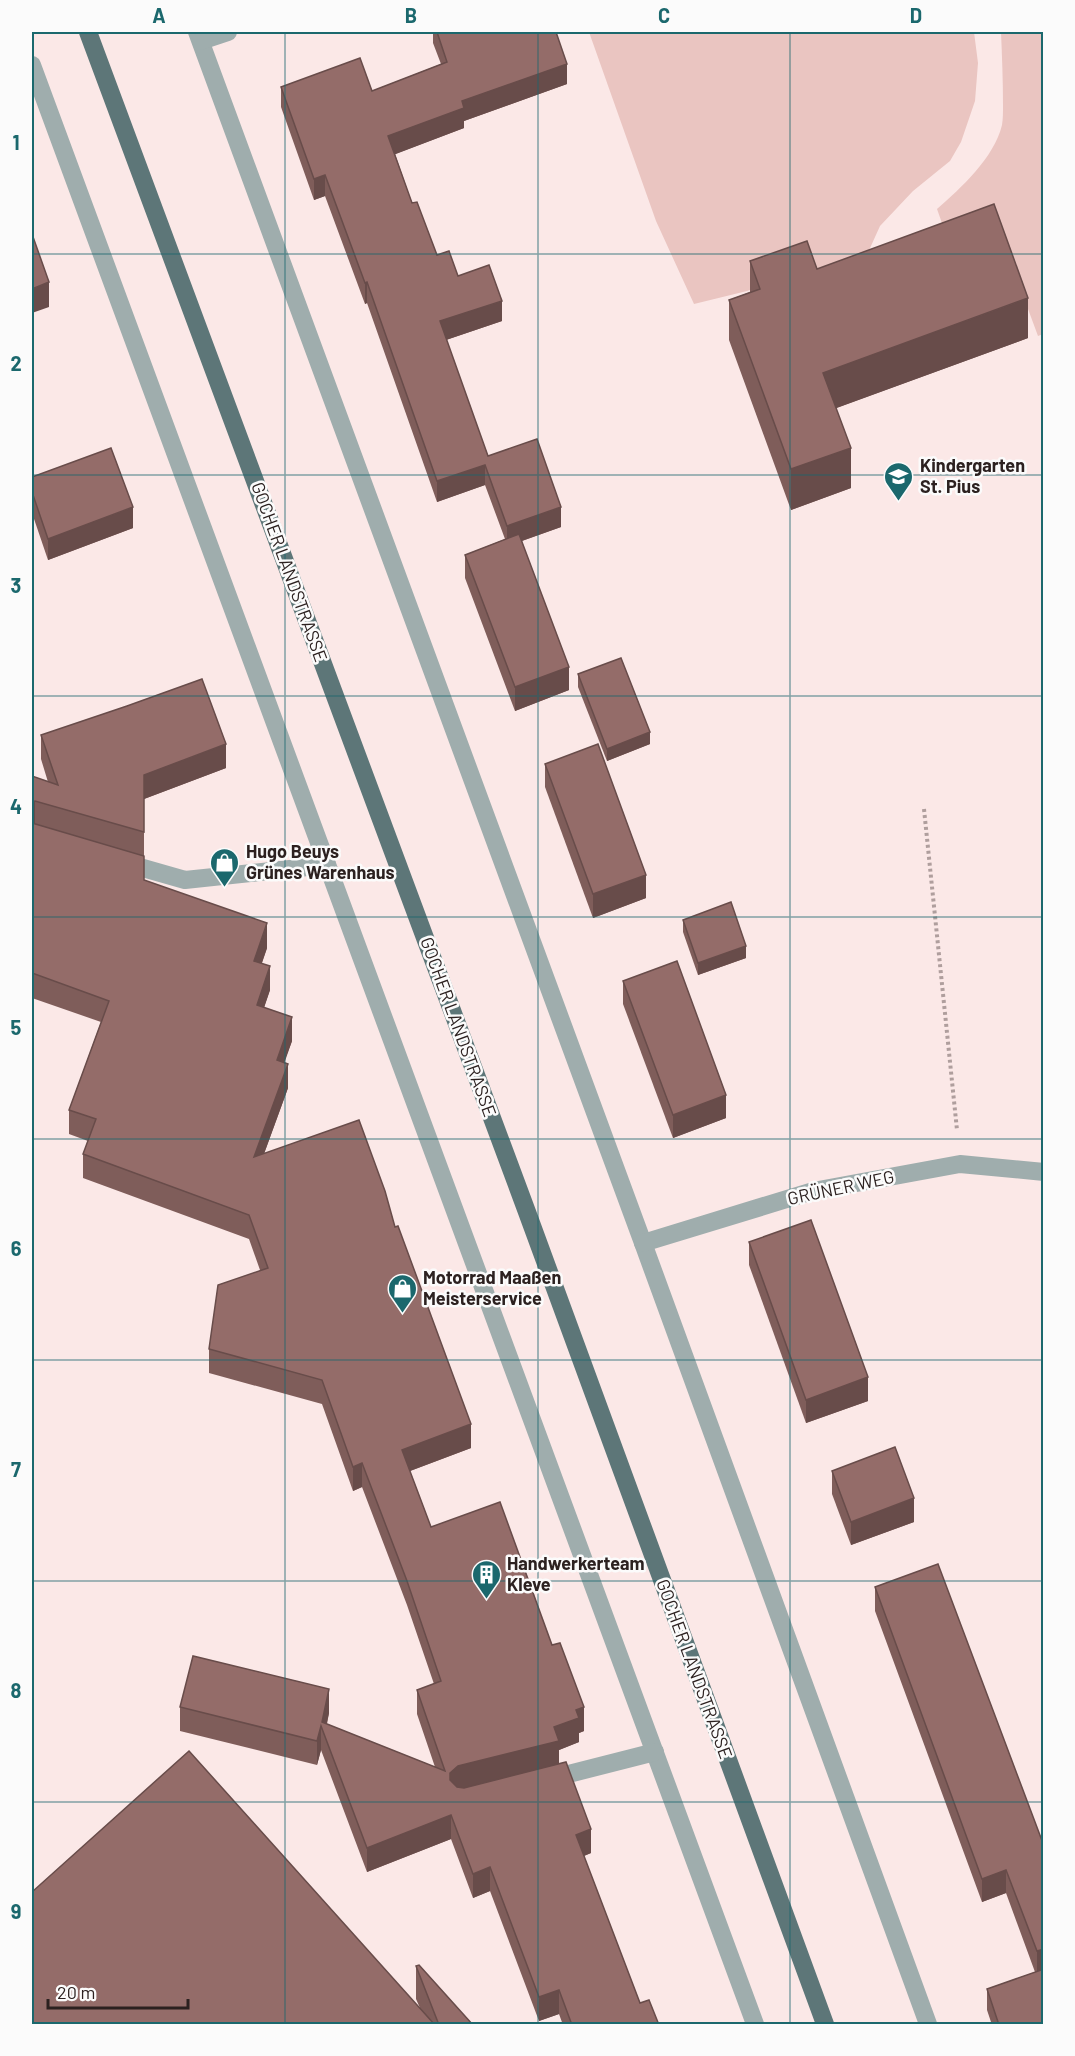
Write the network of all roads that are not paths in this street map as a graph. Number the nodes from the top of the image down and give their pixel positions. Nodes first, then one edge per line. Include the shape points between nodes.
1 (88, 32) edge
2 (228, 32) edge
3 (199, 36) edge
4 (32, 65) edge
5 (108, 858) edge
6 (327, 865) junction
7 (1044, 1172) edge
8 (643, 1243) junction
9 (655, 1752) junction
10 (529, 1784) edge
11 (755, 2025) edge
12 (825, 2025) edge
13 (928, 2025) edge

1 - 12 main road, GOCHER LANDSTRASSE
2 - 3 street
3 - 8 street
4 - 6 street
5 - 6 street via 184,880
6 - 9 street
7 - 8 street, GRÜNER WEG via 960,1164 813,1191
8 - 13 street
9 - 10 street
9 - 11 street

